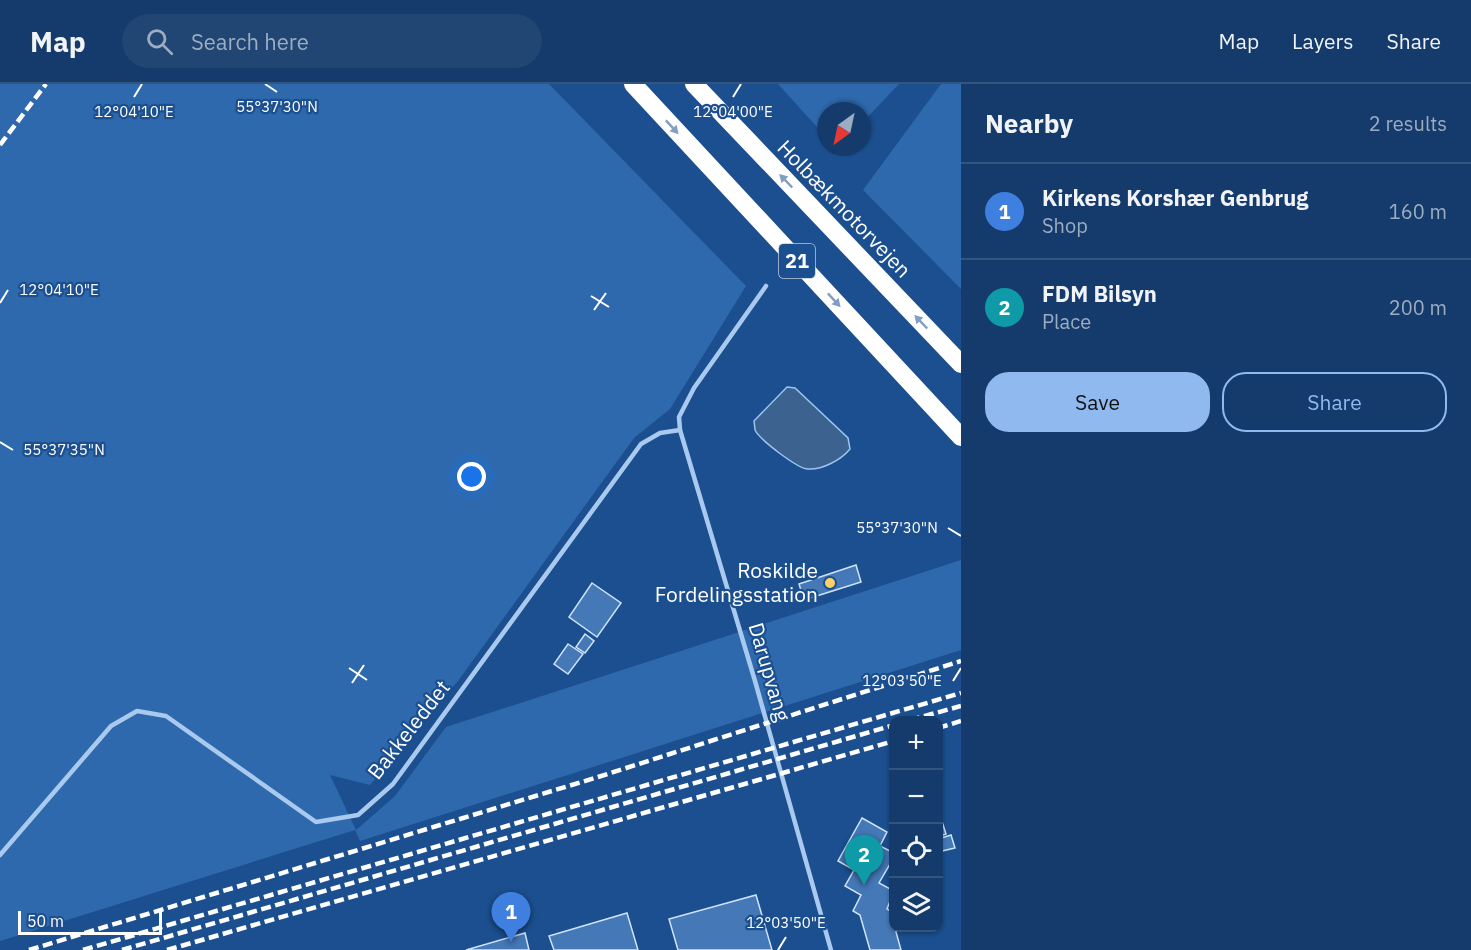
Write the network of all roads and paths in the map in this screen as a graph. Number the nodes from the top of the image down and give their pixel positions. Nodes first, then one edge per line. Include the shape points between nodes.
1 (633, 84) edge
2 (694, 84) edge
3 (766, 286) dead end
4 (961, 364) edge
5 (680, 430) junction
6 (961, 437) edge
7 (0, 855) edge
8 (831, 950) edge

1 -> 6 highway, 21
4 -> 2 highway, Holbækmotorvejen / 21
3 - 5 lane via 694,388 679,417
5 - 7 lane, Bakkeleddet via 660,433 641,444 393,784 358,815 316,822 166,716 137,711 111,726
5 - 8 lane, Darupvang

